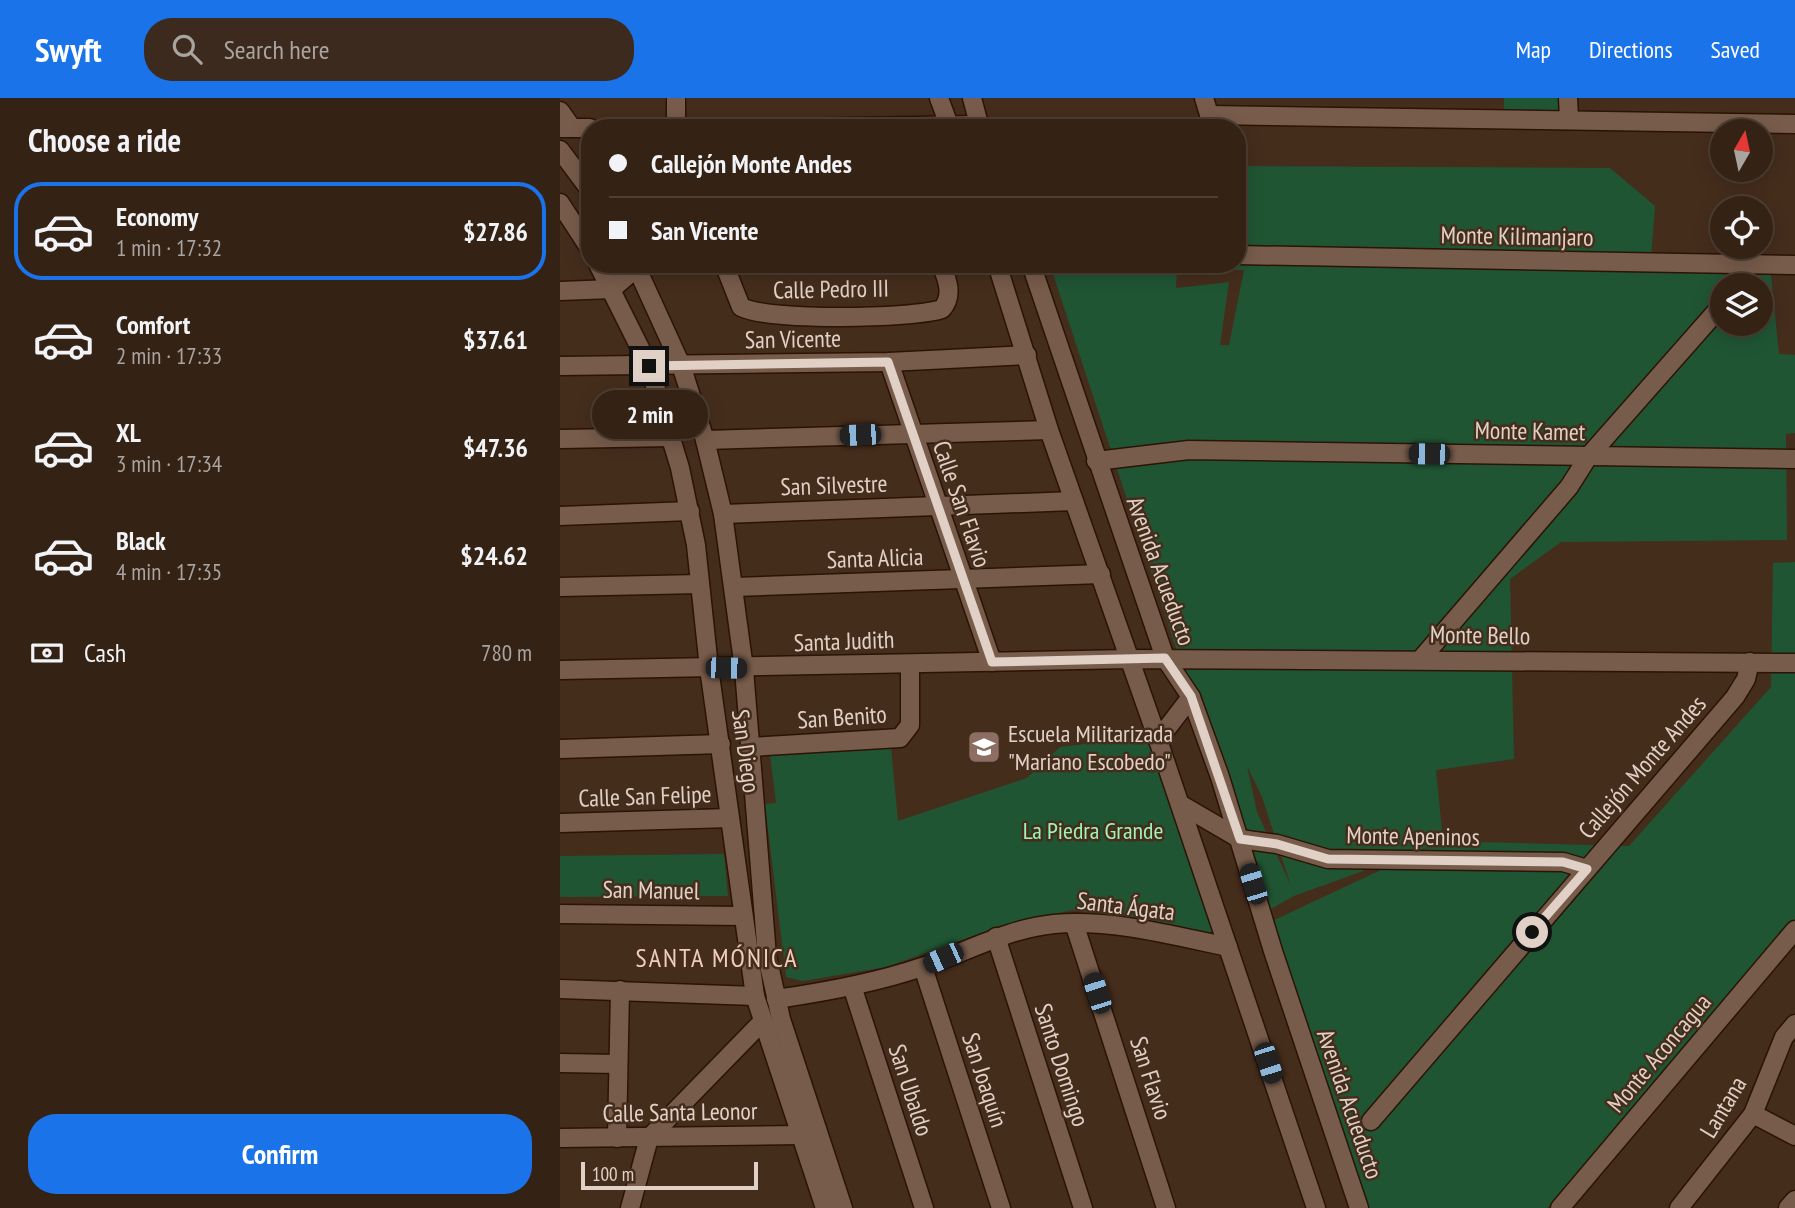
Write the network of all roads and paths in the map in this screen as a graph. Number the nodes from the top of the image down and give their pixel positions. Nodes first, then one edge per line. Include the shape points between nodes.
1 (676, 98) edge
2 (939, 98) edge
3 (972, 98) edge
4 (1568, 98) edge
5 (560, 111) edge
6 (1209, 113) edge
7 (1569, 118) junction
8 (676, 119) edge
9 (947, 119) edge
10 (978, 119) edge
11 (1795, 124) edge
12 (574, 128) edge
13 (560, 150) edge
14 (581, 178) edge
15 (560, 203) edge
16 (581, 235) edge
17 (1246, 255) edge
18 (1748, 265) junction
19 (1795, 265) edge
20 (603, 273) edge
21 (630, 273) edge
22 (641, 273) edge
23 (728, 273) edge
24 (945, 273) edge
25 (1000, 273) edge
26 (1034, 273) edge
27 (1744, 273) edge
28 (612, 289) junction
29 (560, 291) edge
30 (1710, 319) edge
31 (1027, 355) junction
32 (888, 362) junction
33 (681, 365) junction
34 (560, 366) edge
35 (649, 366) junction
36 (1049, 430) junction
37 (911, 433) junction
38 (672, 437) junction
39 (560, 439) edge
40 (705, 440) junction
41 (1588, 457) junction
42 (1795, 459) edge
43 (1096, 461) junction
44 (1074, 501) junction
45 (936, 505) junction
46 (690, 511) junction
47 (723, 514) junction
48 (560, 516) edge
49 (1101, 574) junction
50 (962, 579) junction
51 (700, 584) junction
52 (560, 587) edge
53 (734, 587) junction
54 (1165, 658) junction
55 (1130, 659) junction
56 (1421, 659) junction
57 (992, 662) junction
58 (1750, 662) junction
59 (1795, 663) edge
60 (910, 664) junction
61 (709, 668) junction
62 (744, 668) junction
63 (560, 670) edge
64 (1191, 696) junction
65 (1158, 740) junction
66 (721, 744) junction
67 (750, 747) junction
68 (560, 749) edge
69 (1180, 804) junction
70 (730, 818) junction
71 (560, 823) edge
72 (1240, 839) junction
73 (1587, 869) junction
74 (560, 914) edge
75 (742, 916) junction
76 (1074, 923) junction
77 (1795, 930) edge
78 (996, 937) junction
79 (1228, 947) junction
80 (923, 967) junction
81 (852, 986) junction
82 (560, 989) edge
83 (620, 990) junction
84 (755, 996) junction
85 (776, 999) junction
86 (762, 1022) junction
87 (1791, 1034) edge
88 (560, 1063) edge
89 (618, 1064) junction
90 (1753, 1114) junction
91 (1371, 1121) dead end
92 (801, 1135) junction
93 (1795, 1136) edge
94 (560, 1138) edge
95 (617, 1138) junction
96 (649, 1138) junction
97 (1795, 1200) edge
98 (629, 1208) edge
99 (825, 1208) edge
100 (844, 1208) edge
101 (924, 1208) edge
102 (1001, 1208) edge
103 (1083, 1208) edge
104 (1167, 1208) edge
105 (1316, 1208) edge
106 (1359, 1208) edge
107 (1560, 1208) edge
108 (1679, 1208) edge
109 (1788, 1208) edge

1 - 8 street
2 - 9 street
3 - 10 street
4 - 7 street
5 - 12 street
6 - 7 street
7 - 11 street
13 - 14 street
15 - 16 street
17 - 18 street, Monte Kilimanjaro
18 - 19 street, Monte Kilimanjaro
18 - 27 street
20 - 28 street, San Diego
21 - 28 street
22 - 33 street, San Diego
23 - 24 street, Calle Pedro III via 741,307 784,318 942,309 948,302
25 - 31 street
26 - 43 street, Avenida Acueducto
28 - 29 street
28 - 35 street, San Diego
30 - 41 street
31 - 32 street, San Vicente
31 - 36 street
32 - 33 street, San Vicente
32 - 37 street, Calle San Flavio
33 - 35 street, San Vicente
33 - 40 street, San Diego
34 - 35 street, San Vicente
35 - 38 street, San Diego
36 - 37 street
36 - 44 street
37 - 40 street
37 - 45 street, Calle San Flavio
38 - 39 street
38 - 46 street, San Diego
40 - 47 street, San Diego
41 - 42 street, Monte Kamet
41 - 43 street, Monte Kamet via 1189,450
41 - 56 street via 1569,486
43 - 54 street, Avenida Acueducto
44 - 45 street, San Silvestre
44 - 49 street
45 - 47 street, San Silvestre
45 - 50 street, Calle San Flavio
46 - 48 street
46 - 51 street, San Diego
47 - 53 street, San Diego
49 - 50 street, Santa Alicia
49 - 55 street
50 - 53 street, Santa Alicia
50 - 57 street, Calle San Flavio
51 - 52 street
51 - 61 street, San Diego
53 - 62 street, San Diego
54 - 55 street, Monte Bello
54 - 56 street, Monte Bello
54 - 64 street, Avenida Acueducto
55 - 57 street, Santa Judith
55 - 65 street
56 - 58 street, Monte Bello
57 - 60 street, Santa Judith
58 - 59 street, Monte Bello
58 - 73 street, Callejón Monte Andes via 1735,697
60 - 62 street, Santa Judith
60 - 67 street, San Benito via 910,724 900,738
61 - 62 street, Santa Judith
61 - 63 street, Santa Judith
61 - 66 street, San Diego
62 - 67 street, San Diego
64 - 65 street
64 - 72 street, Avenida Acueducto
65 - 69 street
66 - 68 street
66 - 70 street, San Diego
67 - 85 street, San Diego via 767,956
69 - 72 street
69 - 79 street
70 - 71 street, Calle San Felipe
70 - 75 street, San Diego
72 - 73 street, Monte Apeninos via 1328,859 1563,862
72 - 106 street, Avenida Acueducto
73 - 91 street, Callejón Monte Andes
74 - 75 street, San Manuel
75 - 84 street, San Diego
76 - 78 street, Santa Ágata
76 - 79 street, Santa Ágata via 1136,928
76 - 104 street, San Flavio
77 - 107 street, Monte Aconcagua
78 - 80 street, Santa Ágata
78 - 103 street, Santo Domingo
79 - 105 street
80 - 81 street, Santa Ágata
80 - 102 street, San Joaquín
81 - 85 street, Santa Ágata
81 - 101 street, San Ubaldo
82 - 83 street
83 - 84 street
83 - 89 street
84 - 86 street, San Diego
85 - 100 street, San Diego
86 - 92 street, San Diego
86 - 96 street
87 - 90 street, Lantana
88 - 89 street
89 - 95 street
90 - 93 street
90 - 108 street, Lantana
92 - 96 street, Calle Santa Leonor
92 - 99 street, San Diego
94 - 95 street, Calle Santa Leonor
95 - 96 street, Calle Santa Leonor
96 - 98 street
97 - 109 street

